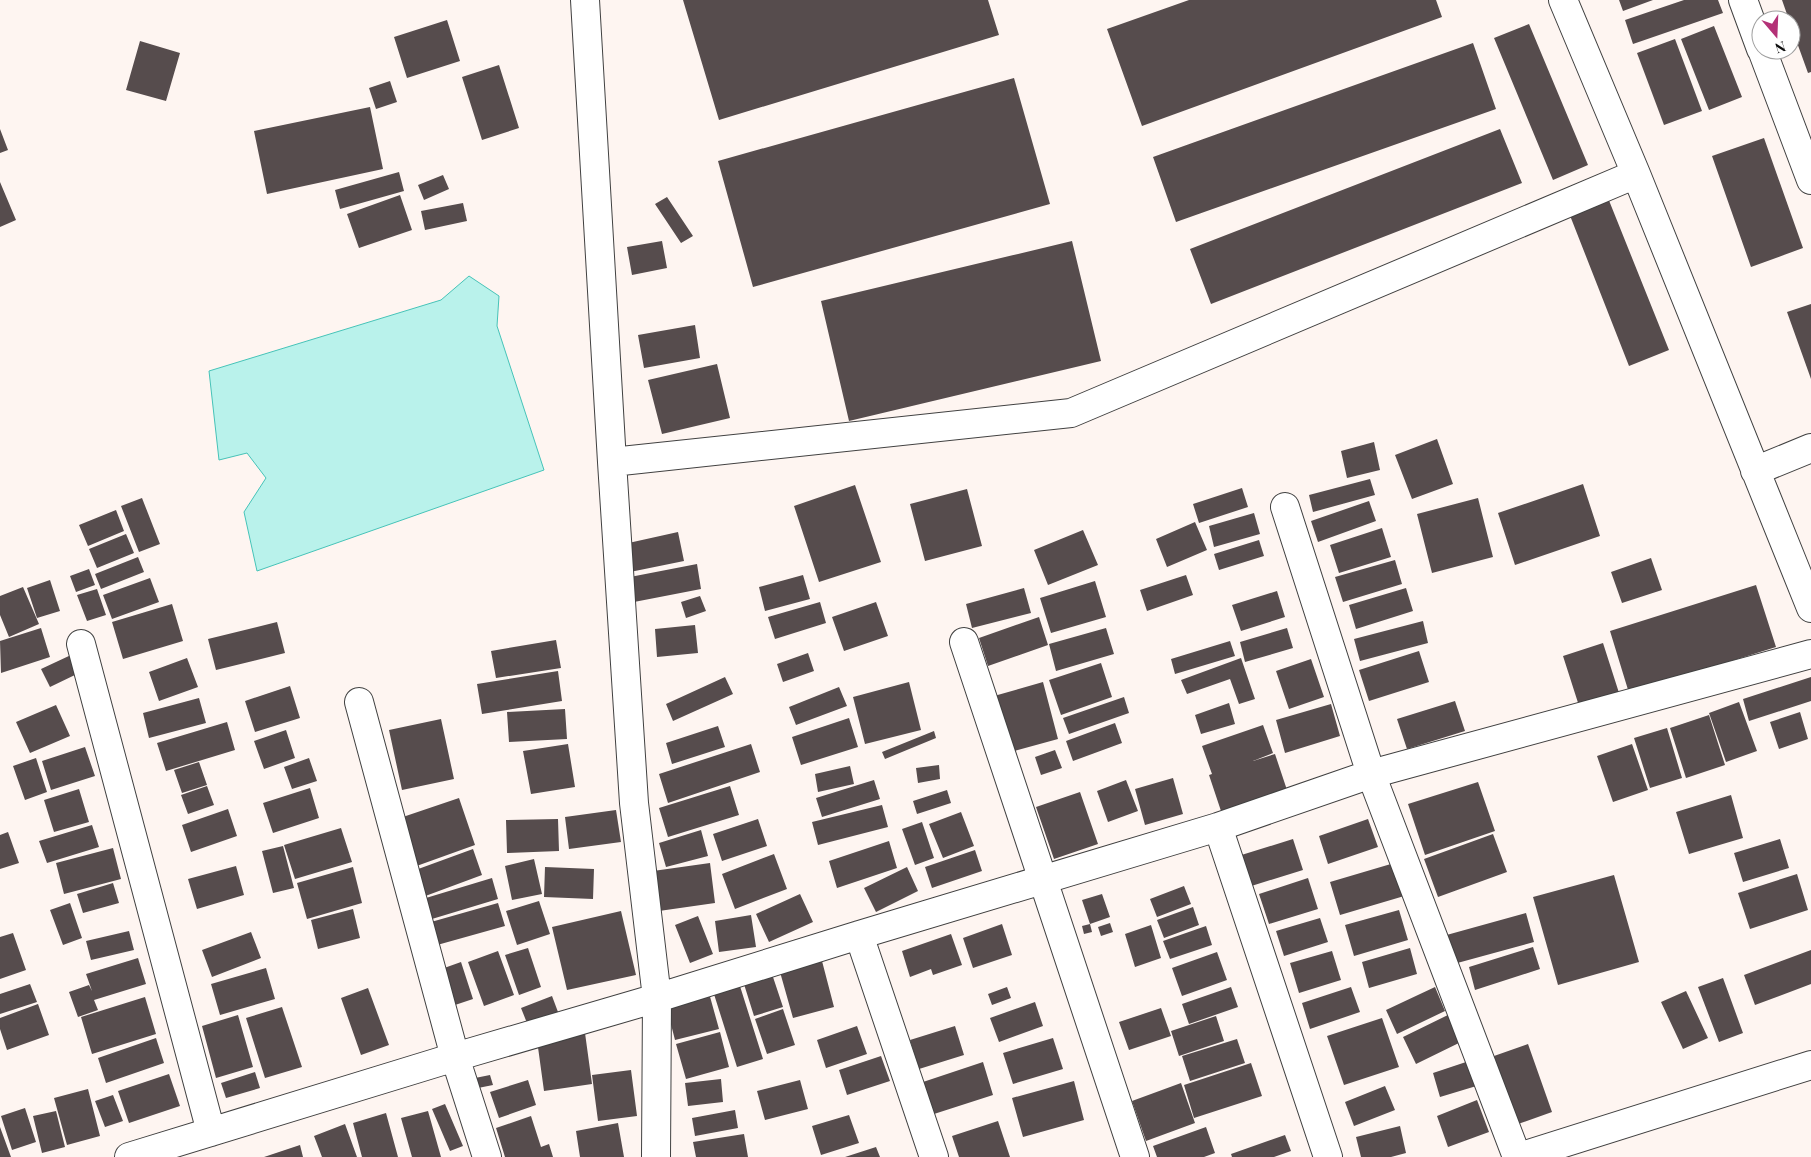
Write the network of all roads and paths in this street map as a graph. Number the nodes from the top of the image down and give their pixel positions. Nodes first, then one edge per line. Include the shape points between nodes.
1 (585, 0) edge
2 (1563, 0) edge
3 (1742, 0) edge
4 (1751, 23) edge
5 (1765, 60) edge
6 (1636, 174) junction
7 (1811, 180) edge
8 (1811, 448) edge
9 (612, 462) junction
10 (1755, 471) junction
11 (1285, 507) dead end
12 (1811, 608) edge
13 (964, 642) dead end
14 (81, 644) dead end
15 (1811, 654) edge
16 (359, 702) dead end
17 (1371, 774) junction
18 (1218, 826) junction
19 (1042, 880) junction
20 (858, 935) junction
21 (656, 998) junction
22 (455, 1057) junction
23 (1811, 1064) edge
24 (211, 1132) junction
25 (129, 1157) edge
26 (487, 1157) edge
27 (656, 1157) edge
28 (934, 1157) edge
29 (1135, 1157) edge
30 (1328, 1157) edge
31 (1518, 1157) edge

1 - 9 street
2 - 6 street
3 - 4 street
5 - 7 street
6 - 9 street via 1072,414
6 - 10 street
8 - 10 street
9 - 21 street via 634,803
10 - 12 street
11 - 17 street
13 - 19 street
14 - 24 street
15 - 17 street
16 - 22 street
17 - 18 street
17 - 31 street
18 - 19 street
18 - 30 street
19 - 20 street
19 - 29 street
20 - 21 street
20 - 28 street
21 - 22 street
21 - 27 street
22 - 24 street
22 - 26 street
23 - 31 street
24 - 25 street

